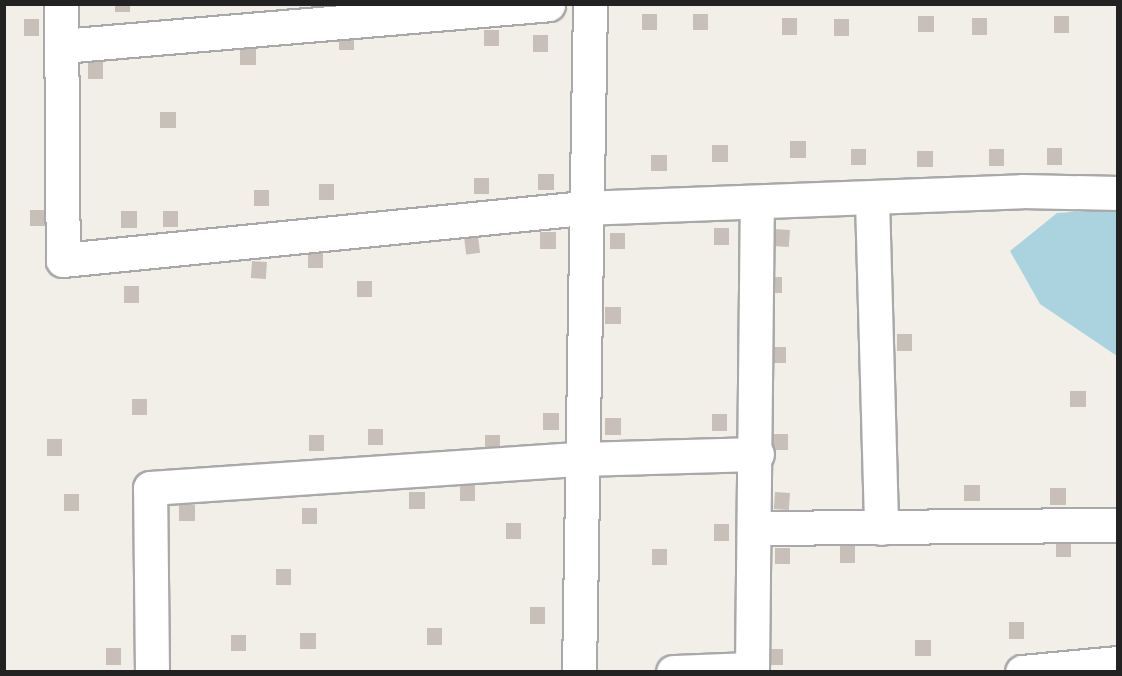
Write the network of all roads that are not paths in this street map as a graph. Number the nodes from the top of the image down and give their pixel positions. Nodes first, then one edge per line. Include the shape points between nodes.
1 (61, 4) edge
2 (548, 4) edge
3 (590, 4) edge
4 (62, 46) junction
5 (1118, 193) edge
6 (872, 200) junction
7 (757, 204) junction
8 (583, 208) junction
9 (757, 454) junction
10 (580, 459) junction
11 (1118, 525) edge
12 (757, 528) junction
13 (880, 528) junction
14 (1118, 663) edge
15 (152, 672) edge
16 (579, 672) edge
17 (673, 672) edge
18 (1022, 672) edge

1 - 4 street
2 - 4 street
3 - 8 street
4 - 8 street via 63,260
5 - 6 street via 1022,190
6 - 7 street
6 - 13 street
7 - 8 street
7 - 9 street
8 - 10 street
9 - 10 street
9 - 12 street
10 - 15 street via 150,488
10 - 16 street
11 - 13 street
12 - 13 street
12 - 17 street via 752,669
14 - 18 street

